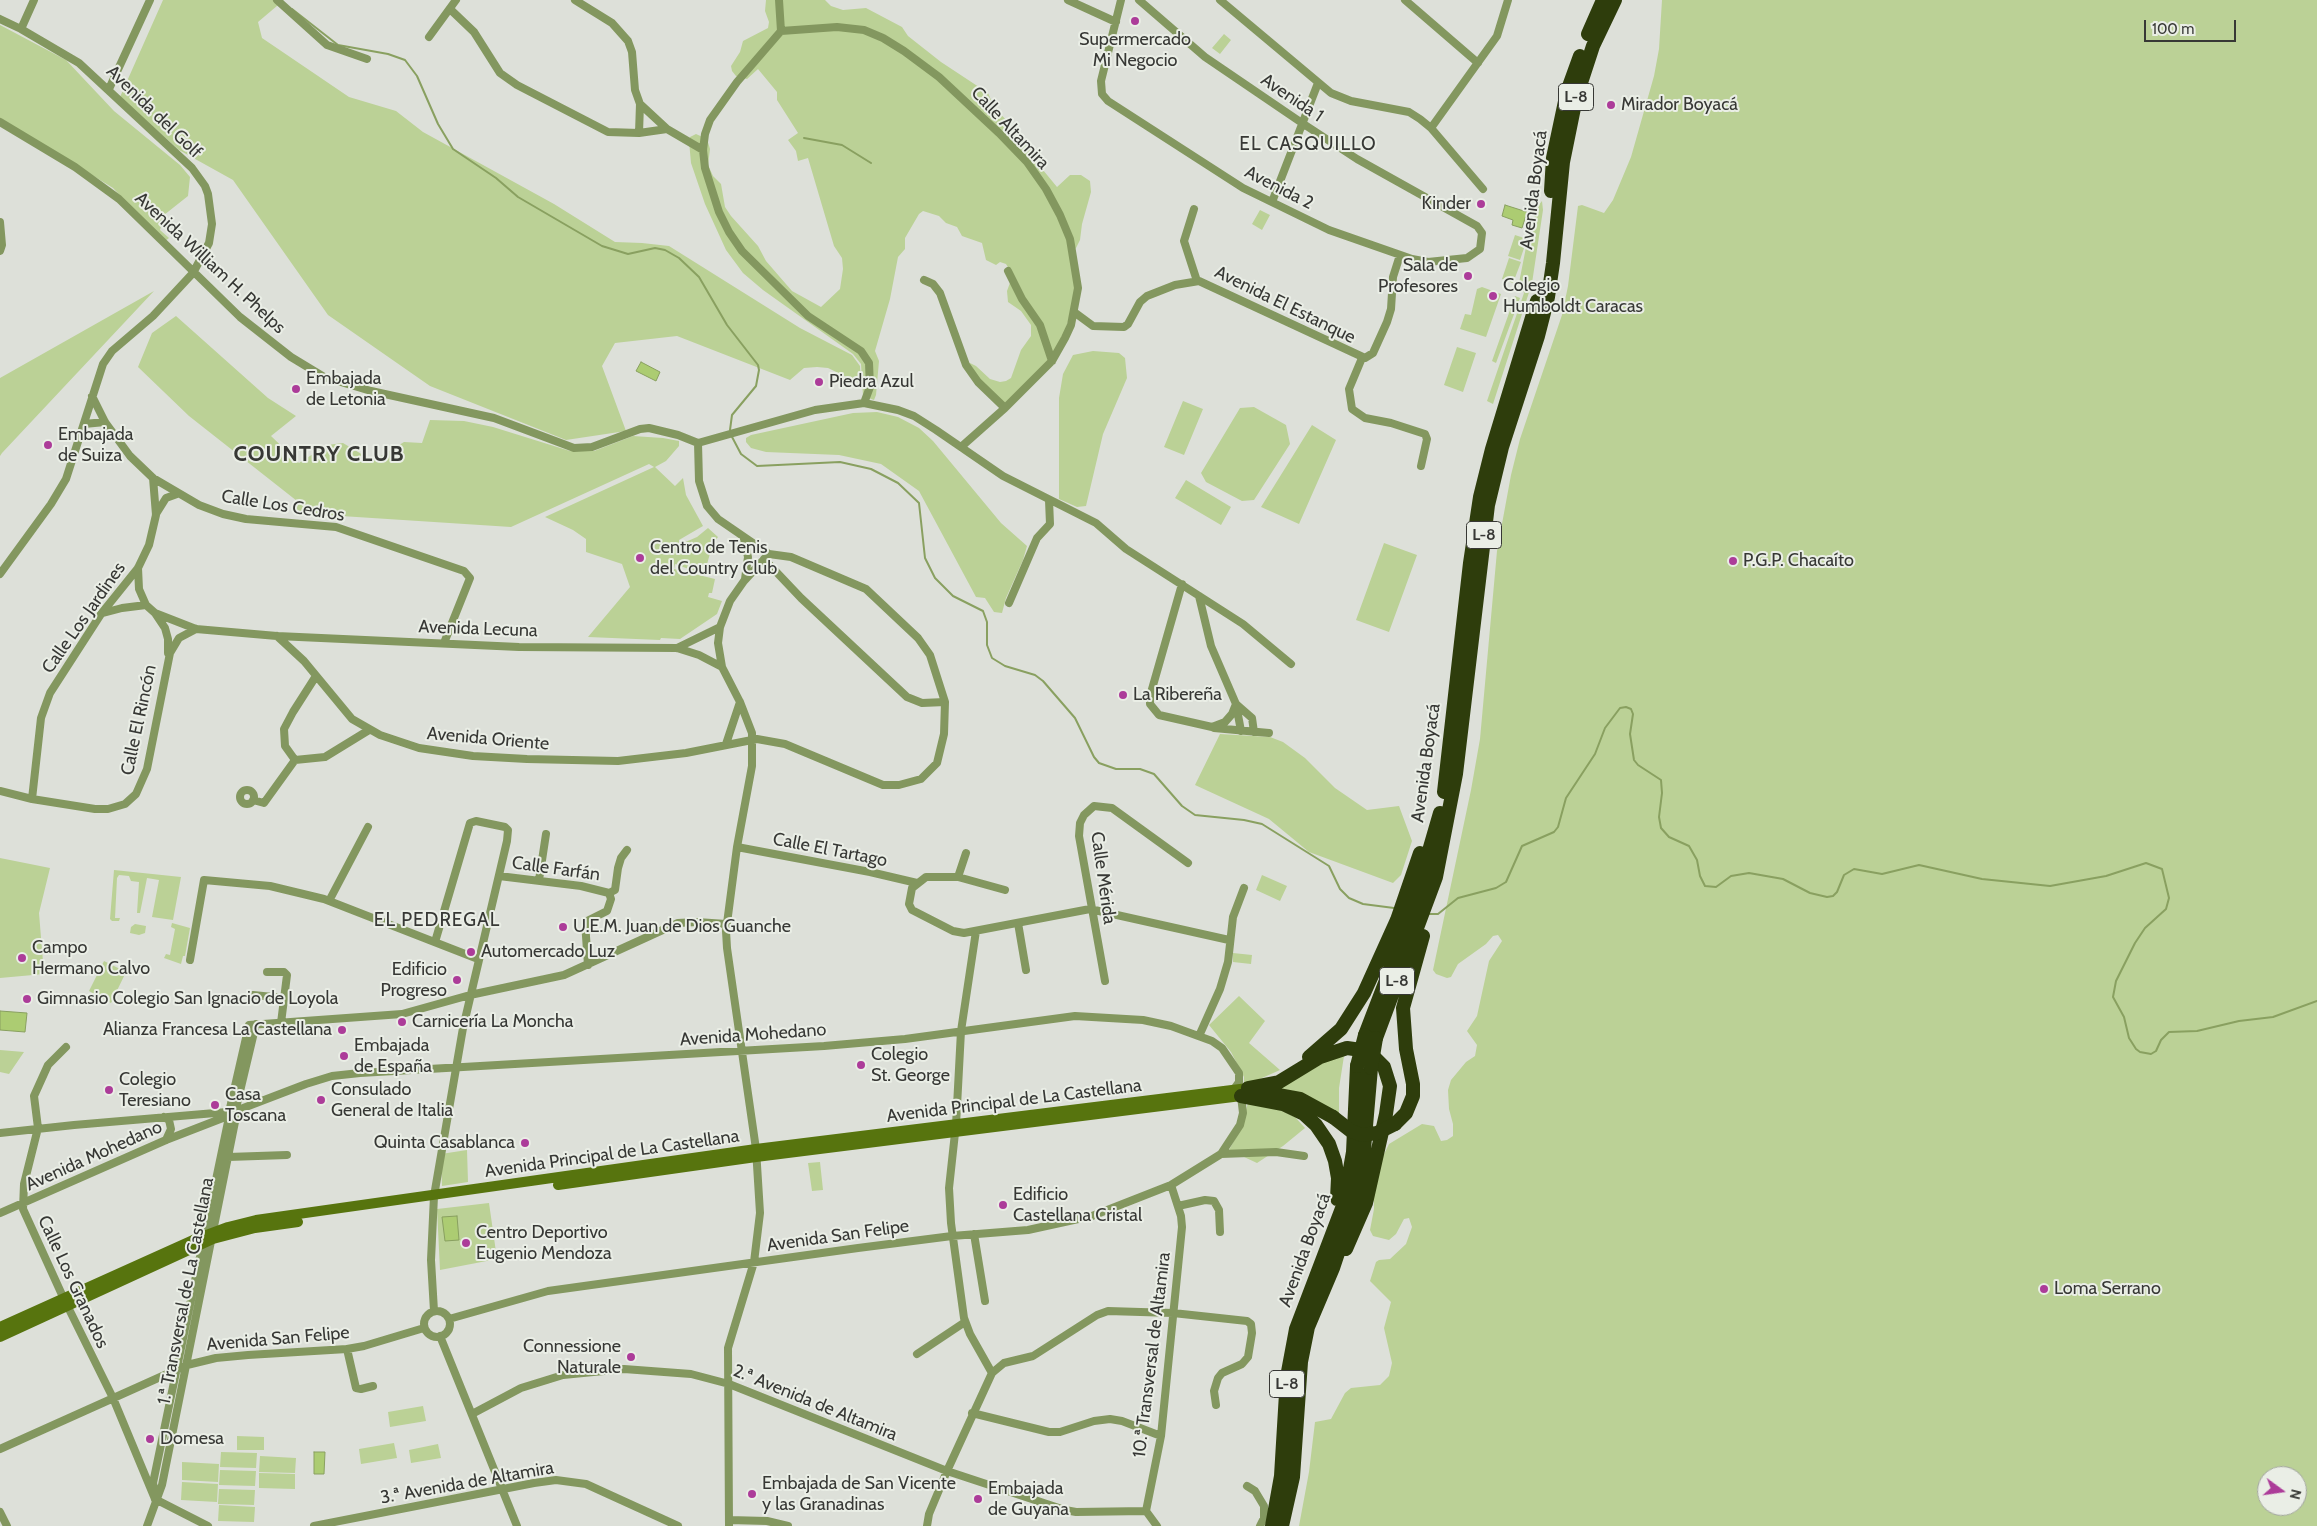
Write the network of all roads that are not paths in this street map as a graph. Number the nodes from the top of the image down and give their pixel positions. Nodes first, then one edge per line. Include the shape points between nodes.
1 (34, 0) edge
2 (150, 0) edge
3 (277, 0) edge
4 (456, 0) edge
5 (779, 0) edge
6 (1068, 0) edge
7 (1121, 0) edge
8 (1139, 0) edge
9 (1220, 0) edge
10 (1405, 0) edge
11 (1508, 0) edge
12 (1604, 0) edge
13 (1615, 0) edge
14 (578, 1) edge
15 (450, 10) junction
16 (0, 20) edge
17 (1116, 22) junction
18 (21, 29) junction
19 (781, 31) junction
20 (429, 38) dead end
21 (367, 59) dead end
22 (1478, 63) junction
23 (1318, 83) junction
24 (109, 89) junction
25 (640, 104) junction
26 (0, 122) edge
27 (1302, 123) junction
28 (1430, 128) junction
29 (667, 130) junction
30 (639, 133) junction
31 (703, 150) junction
32 (1483, 189) dead end
33 (1272, 202) junction
34 (1194, 209) dead end
35 (0, 222) edge
36 (0, 251) edge
37 (1400, 256) junction
38 (1462, 259) joint
39 (1008, 271) dead end
40 (193, 273) junction
41 (924, 280) dead end
42 (1197, 281) junction
43 (1074, 312) junction
44 (1362, 358) junction
45 (1052, 360) junction
46 (92, 396) junction
47 (864, 403) junction
48 (1005, 408) junction
49 (105, 422) junction
50 (84, 424) junction
51 (698, 443) junction
52 (961, 447) junction
53 (1421, 466) dead end
54 (153, 478) junction
55 (177, 494) junction
56 (1049, 500) junction
57 (1067, 508) junction
58 (156, 515) junction
59 (1050, 524) junction
60 (744, 539) junction
61 (767, 557) junction
62 (138, 568) junction
63 (0, 574) edge
64 (744, 581) junction
65 (1182, 584) junction
66 (1199, 596) junction
67 (1008, 603) dead end
68 (146, 605) junction
69 (156, 613) junction
70 (101, 614) junction
71 (720, 627) junction
72 (196, 629) junction
73 (277, 636) junction
74 (444, 643) junction
75 (677, 648) junction
76 (168, 658) junction
77 (1291, 664) dead end
78 (722, 667) junction
79 (316, 676) junction
80 (740, 702) junction
81 (945, 702) junction
82 (1236, 704) junction
83 (1212, 727) junction
84 (369, 730) junction
85 (1241, 731) junction
86 (1254, 732) junction
87 (1269, 732) dead end
88 (752, 739) junction
89 (726, 744) junction
90 (295, 760) junction
91 (0, 791) edge
92 (32, 799) junction
93 (253, 800) dead end
94 (368, 827) dead end
95 (546, 834) dead end
96 (737, 847) junction
97 (627, 850) dead end
98 (966, 853) dead end
99 (1188, 863) dead end
100 (499, 876) junction
101 (958, 877) junction
102 (540, 880) junction
103 (917, 883) junction
104 (1244, 888) dead end
105 (1005, 890) dead end
106 (609, 892) junction
107 (1422, 895) junction
108 (329, 901) junction
109 (1090, 908) junction
110 (1018, 923) junction
111 (726, 924) junction
112 (1412, 924) junction
113 (976, 931) junction
114 (1229, 940) junction
115 (435, 942) junction
116 (478, 959) junction
117 (190, 960) dead end
118 (588, 966) junction
119 (1026, 970) dead end
120 (267, 972) dead end
121 (1105, 982) dead end
122 (253, 995) dead end
123 (470, 995) junction
124 (283, 998) junction
125 (281, 1023) junction
126 (961, 1031) junction
127 (1199, 1036) junction
128 (66, 1047) dead end
129 (742, 1052) junction
130 (457, 1067) junction
131 (1364, 1067) junction
132 (1241, 1091) junction
133 (232, 1113) junction
134 (164, 1117) junction
135 (38, 1128) junction
136 (955, 1129) junction
137 (0, 1133) edge
138 (166, 1140) junction
139 (756, 1153) junction
140 (1221, 1154) junction
141 (286, 1155) dead end
142 (1304, 1156) dead end
143 (228, 1157) junction
144 (1172, 1185) junction
145 (434, 1199) junction
146 (23, 1203) junction
147 (1178, 1206) junction
148 (0, 1213) edge
149 (1220, 1232) dead end
150 (974, 1234) junction
151 (1332, 1235) junction
152 (952, 1236) junction
153 (208, 1238) junction
154 (754, 1262) junction
155 (1333, 1268) junction
156 (985, 1301) dead end
157 (65, 1302) junction
158 (434, 1311) junction
159 (1173, 1313) junction
160 (449, 1319) junction
161 (965, 1322) junction
162 (0, 1327) edge
163 (424, 1328) junction
164 (440, 1336) junction
165 (0, 1337) edge
166 (347, 1349) junction
167 (917, 1354) dead end
168 (186, 1365) junction
169 (177, 1368) junction
170 (992, 1373) junction
171 (730, 1384) junction
172 (373, 1386) dead end
173 (113, 1398) junction
174 (1216, 1405) dead end
175 (972, 1413) junction
176 (472, 1414) junction
177 (1160, 1436) junction
178 (0, 1449) edge
179 (159, 1456) junction
180 (139, 1463) junction
181 (947, 1471) junction
182 (1247, 1486) dead end
183 (504, 1489) junction
184 (156, 1498) junction
185 (1146, 1511) junction
186 (0, 1512) edge
187 (729, 1523) edge
188 (7, 1526) edge
189 (147, 1526) edge
190 (208, 1526) edge
191 (314, 1526) edge
192 (518, 1526) edge
193 (678, 1526) edge
194 (788, 1526) edge
195 (927, 1526) edge
196 (1157, 1526) edge
197 (1260, 1526) edge
198 (1272, 1526) edge
199 (1282, 1526) edge

1 - 18 street
2 - 24 street
3 - 21 street via 327,45
4 - 15 street
5 - 19 street
6 - 17 street
7 - 17 street
8 - 27 street, Avenida 1 via 1205,58
9 - 23 street
10 - 22 street
11 - 22 street via 1497,36
12 - 107 highway, Avenida Boyacá / L-8 via 1567,92 1553,158 1538,299 1480,498 1446,779 1437,828 1424,842
13 - 107 highway, Avenida Boyacá / L-8 via 1593,46 1576,98 1563,162 1548,297 1502,447 1488,506 1459,757 1436,877
14 - 25 street via 612,23 628,41
15 - 20 street
15 - 30 street via 474,32 493,64 512,82 598,128 617,133
16 - 18 street, Avenida del Golf
17 - 33 street, Avenida 2 via 1101,81 1102,94 1108,101 1243,188
18 - 24 street, Avenida del Golf via 79,64
19 - 31 street via 710,120
19 - 43 street, Calle Altamira via 837,27 864,30 883,38 939,77 978,112 1027,162 1060,215 1070,239 1076,268 1078,288
22 - 28 street
23 - 27 street
23 - 28 street via 1351,101 1409,112
24 - 40 street, Avenida del Golf via 192,168 205,186 211,210 211,233
25 - 29 street
25 - 30 street
26 - 40 street, Avenida William H. Phelps via 118,199
27 - 33 street
27 - 38 street, Avenida 1 via 1357,159 1477,226 1482,234 1482,245 1476,254
28 - 32 street
29 - 30 street
29 - 31 street
31 - 47 street via 708,182 719,212 742,251 808,316 861,351 869,363 870,387
33 - 37 street, Avenida 2 via 1329,230
34 - 42 street via 1184,241
35 - 36 street
37 - 38 street, Avenida 2 via 1428,262
37 - 44 street, Avenida El Estanque via 1393,277 1387,322 1373,354
39 - 45 street via 1040,325
40 - 46 street, Avenida del Golf via 153,316 112,351 103,364
40 - 51 street, Avenida William H. Phelps via 240,318 284,352 330,380 494,418 574,448 592,447 649,428
41 - 48 street via 933,284 940,293 966,365 978,382
42 - 43 street, Avenida El Estanque via 1176,284 1147,296 1124,327 1093,326
42 - 44 street, Avenida El Estanque via 1206,282
43 - 45 street, Calle Altamira via 1065,338
44 - 53 street via 1349,389 1352,409 1365,418 1425,434 1427,439
45 - 48 street, Calle Altamira
46 - 49 street, Calle Los Cedros
46 - 50 street, Avenida del Golf
47 - 51 street via 815,410
47 - 52 street via 879,404 914,416
48 - 52 street, Calle Altamira
49 - 50 street
49 - 54 street, Calle Los Cedros via 130,456
50 - 63 street, Avenida del Golf via 66,479
51 - 60 street via 699,481 707,506
52 - 56 street via 1003,476
54 - 55 street, Calle Los Cedros
54 - 58 street, Calle Los Jardines
55 - 58 street, Calle Los Jardines via 166,498
55 - 74 street, Calle Los Cedros via 223,514 246,519 336,527 464,571 470,578
56 - 57 street
56 - 59 street
57 - 59 street via 1058,513
57 - 65 street via 1096,523 1126,549
58 - 62 street, Calle Los Jardines via 149,545
59 - 67 street via 1036,538
60 - 61 street
60 - 64 street via 748,557
61 - 64 street
61 - 81 street via 801,598 907,697 922,703
61 - 81 street, Avenida Oriente via 791,557 856,584 875,596 918,638 930,655
62 - 68 street via 139,589
62 - 70 street, Calle Los Jardines
64 - 71 street via 730,601
65 - 66 street
65 - 83 street via 1150,704 1160,715
66 - 77 street via 1250,629
66 - 82 street via 1210,646
68 - 69 street
68 - 70 street
69 - 72 street
69 - 76 street, Calle El Rincón via 167,634
70 - 92 street, Calle Los Jardines via 61,673 44,709 35,755
71 - 75 street, Avenida Lecuna
71 - 78 street via 718,649
72 - 73 street
72 - 76 street, Calle El Rincón via 179,638
73 - 74 street, Avenida Lecuna
73 - 79 street, Avenida Oriente
74 - 75 street, Avenida Lecuna
75 - 78 street, Avenida Lecuna
76 - 92 street, Calle El Rincón via 147,769 136,794 125,804 108,809
78 - 80 street
79 - 84 street, Avenida Oriente via 346,714
79 - 90 street via 284,728 285,746
80 - 88 street
80 - 89 street
81 - 88 street, Avenida Oriente via 944,734 936,764 921,779 898,785 875,783 785,744
82 - 83 street via 1225,722
82 - 85 street
82 - 86 street via 1252,718
83 - 85 street
84 - 89 street, Avenida Oriente via 419,748 473,756 572,761 661,757
84 - 90 street via 325,757
85 - 86 street
86 - 87 street
88 - 89 street, Avenida Oriente
88 - 96 street via 751,779
90 - 93 street via 264,802
91 - 92 street, Calle El Rincón
94 - 108 street
95 - 102 street
96 - 103 street, Calle El Tartago
96 - 111 street
97 - 106 street via 618,868 615,890
98 - 101 street
99 - 109 street, Calle Mérida via 1112,808 1094,806 1080,823 1079,836
100 - 102 street, Calle Farfán
100 - 115 street via 508,830 473,821 468,826
100 - 116 street
101 - 103 street, Calle El Tartago via 926,877
101 - 105 street, Calle El Tartago
102 - 106 street, Calle Farfán
103 - 113 street via 909,896 912,910 953,932
104 - 114 street via 1233,917
106 - 118 street, Calle Farfán via 611,899 607,912 585,922
107 - 112 highway
107 - 112 highway, Avenida Boyacá / L-8
108 - 115 street
108 - 117 street via 270,886 204,880
109 - 110 street
109 - 114 street
109 - 121 street, Calle Mérida
110 - 113 street
110 - 119 street
111 - 118 street via 678,923
111 - 129 street
112 - 131 highway, Avenida Boyacá / L-8, bridge via 1370,1036
112 - 132 highway via 1341,1030 1288,1072
112 - 132 highway, bridge via 1403,1008 1413,1096 1406,1113 1395,1124 1379,1132 1362,1135 1311,1103 1293,1096
113 - 126 street
114 - 127 street via 1228,962 1220,990
115 - 116 street
116 - 123 street
118 - 123 street via 564,975
120 - 124 street via 284,972 286,975
122 - 124 street
123 - 125 street via 395,1015
123 - 130 street
124 - 125 street
125 - 133 street, 1.ª Transversal de La Castellana via 252,1025
126 - 127 street, Avenida Mohedano via 1075,1016 1142,1020
126 - 129 street, Avenida Mohedano via 905,1039
126 - 136 street
127 - 132 street, Avenida Mohedano via 1222,1048 1234,1063
128 - 135 street, Calle Los Granados via 48,1066 34,1096
129 - 130 street, Avenida Mohedano
129 - 139 street
130 - 133 street, Avenida Mohedano via 332,1076 276,1093
130 - 145 street
131 - 151 highway, Avenida Boyacá / L-8 via 1344,1203
131 - 155 highway, Avenida Boyacá / L-8 via 1363,1161 1355,1202
132 - 136 street, Avenida Principal de La Castellana
132 - 140 street, Avenida San Felipe via 1243,1113 1240,1125
132 - 151 highway via 1304,1114 1323,1133 1338,1178
132 - 155 highway via 1281,1082 1320,1057 1347,1048 1368,1051 1384,1067 1389,1097 1369,1192 1355,1232
133 - 134 street
133 - 138 street, Avenida Mohedano
133 - 143 street, 1.ª Transversal de La Castellana
133 - 153 street, 1.ª Transversal de La Castellana
134 - 135 street
134 - 138 street via 169,1120 171,1129
135 - 137 street
135 - 146 street, Calle Los Granados via 24,1184
136 - 139 street, Avenida Principal de La Castellana
136 - 152 street via 949,1188
138 - 146 street, Avenida Mohedano
139 - 145 street, Avenida Principal de La Castellana
139 - 154 street via 760,1213
140 - 142 street via 1276,1152
140 - 144 street, Avenida San Felipe
141 - 143 street
143 - 153 street, 1.ª Transversal de La Castellana
144 - 147 street, 10.ª Transversal de Altamira
144 - 150 street, Avenida San Felipe via 1092,1216 1028,1230
145 - 153 street, Avenida Principal de La Castellana via 256,1220
145 - 158 street via 431,1260
146 - 148 street, Avenida Mohedano
146 - 157 street, Calle Los Granados via 24,1214
147 - 149 street via 1214,1201 1219,1210
147 - 159 street, 10.ª Transversal de Altamira via 1182,1226
150 - 152 street, Avenida San Felipe
150 - 156 street
151 - 198 highway, Avenida Boyacá / L-8 via 1296,1329 1287,1377 1281,1476
152 - 154 street, Avenida San Felipe
152 - 161 street
153 - 157 street, Avenida Principal de La Castellana
153 - 168 street, 1.ª Transversal de La Castellana
153 - 169 street, 1.ª Transversal de La Castellana
154 - 160 street, Avenida San Felipe via 548,1291
154 - 171 street via 729,1340
155 - 199 highway, Avenida Boyacá / L-8 via 1310,1322 1301,1362 1293,1477
157 - 162 street, Avenida Principal de La Castellana
157 - 165 street, Avenida Principal de La Castellana
157 - 173 street, Calle Los Granados
158 - 160 street via 443,1312
158 - 163 street via 424,1319
159 - 170 street via 1103,1312 1033,1356 1004,1363
159 - 174 street via 1251,1324 1248,1357 1218,1378 1214,1391
159 - 177 street, 10.ª Transversal de Altamira
160 - 164 street via 448,1330
161 - 167 street
161 - 170 street
163 - 164 street via 432,1336
163 - 166 street, Avenida San Felipe
164 - 176 street
166 - 168 street, Avenida San Felipe via 240,1356
166 - 172 street via 356,1388 361,1390
168 - 169 street, Avenida San Felipe
168 - 184 street, 1.ª Transversal de La Castellana via 162,1485
169 - 173 street, Avenida San Felipe
169 - 179 street, 1.ª Transversal de La Castellana
170 - 175 street
171 - 176 street, 2.ª Avenida de Altamira via 691,1374 656,1370 591,1371 563,1375 521,1388
171 - 181 street, 2.ª Avenida de Altamira
171 - 187 street
173 - 178 street, Avenida San Felipe
173 - 180 street, Calle Los Granados
175 - 177 street via 1049,1432 1110,1419
175 - 181 street
176 - 183 street
177 - 185 street, 10.ª Transversal de Altamira
179 - 180 street via 150,1465
179 - 184 street, 1.ª Transversal de La Castellana via 153,1483
180 - 184 street, Calle Los Granados
181 - 185 street, 2.ª Avenida de Altamira via 1070,1511
181 - 195 street
182 - 197 street via 1255,1491 1264,1506
183 - 191 street, 3.ª Avenida de Altamira
183 - 192 street
183 - 193 street, 3.ª Avenida de Altamira via 556,1480 574,1481
184 - 189 street
184 - 190 street
185 - 196 street
186 - 188 street
187 - 194 street via 767,1521

